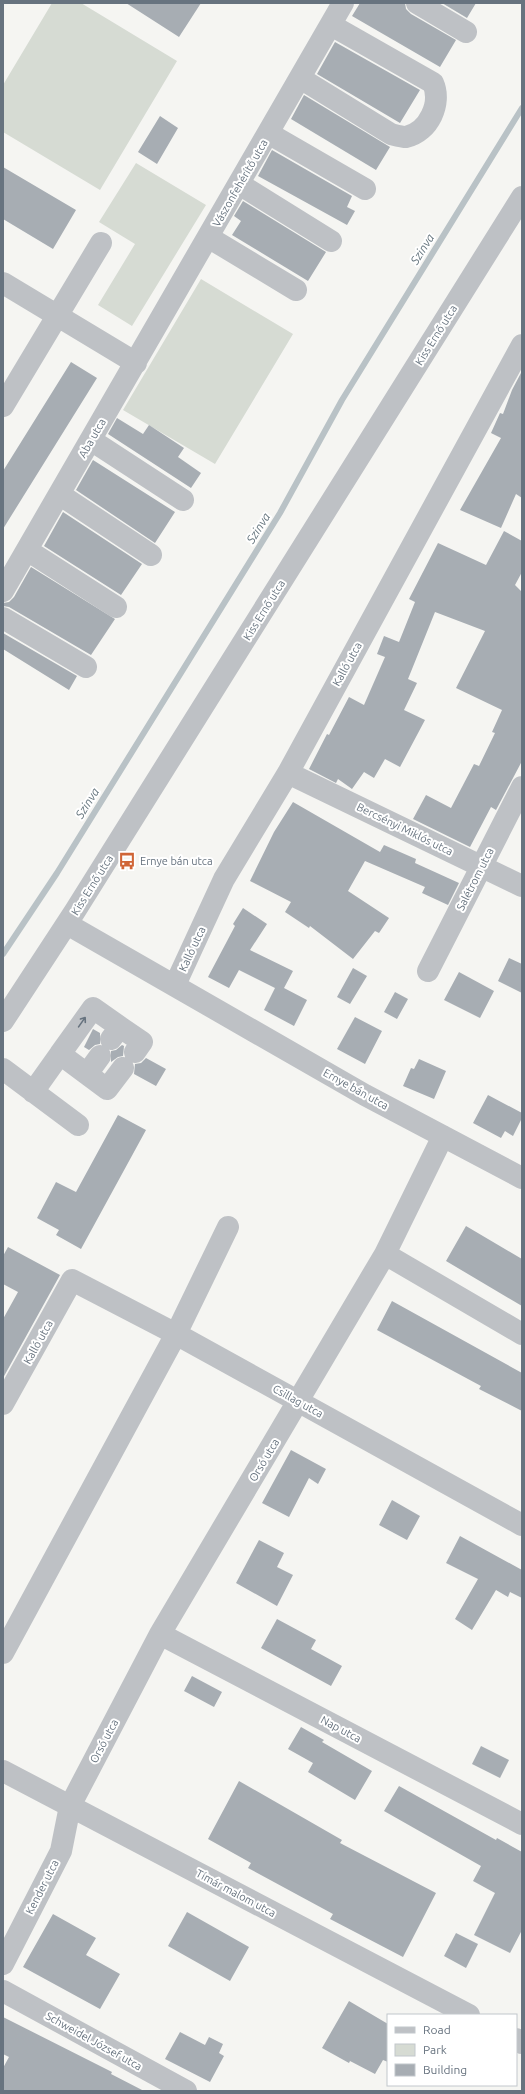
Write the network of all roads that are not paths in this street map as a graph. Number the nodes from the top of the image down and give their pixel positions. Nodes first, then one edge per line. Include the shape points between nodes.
1 (343, 3) edge
2 (417, 3) edge
3 (331, 25) junction
4 (466, 32) dead end
5 (300, 78) junction
6 (268, 133) junction
7 (239, 184) junction
8 (365, 189) dead end
9 (522, 198) edge
10 (208, 237) junction
11 (331, 241) dead end
12 (101, 243) dead end
13 (3, 282) edge
14 (296, 290) dead end
15 (58, 316) junction
16 (522, 345) edge
17 (136, 363) junction
18 (3, 406) edge
19 (91, 440) junction
20 (59, 494) junction
21 (183, 500) dead end
22 (27, 550) junction
23 (151, 555) dead end
24 (3, 591) edge
25 (116, 607) dead end
26 (3, 618) edge
27 (86, 667) dead end
28 (288, 773) junction
29 (522, 787) edge
30 (482, 866) junction
31 (522, 886) edge
32 (67, 924) junction
33 (428, 971) dead end
34 (175, 985) junction
35 (3, 1021) edge
36 (111, 1041) junction
37 (60, 1054) junction
38 (3, 1070) edge
39 (87, 1074) junction
40 (33, 1092) junction
41 (78, 1125) dead end
42 (443, 1136) junction
43 (522, 1178) edge
44 (228, 1227) dead end
45 (385, 1254) junction
46 (72, 1280) joint
47 (176, 1334) junction
48 (522, 1334) edge
49 (299, 1402) junction
50 (3, 1404) edge
51 (522, 1524) edge
52 (160, 1634) junction
53 (3, 1653) edge
54 (3, 1771) edge
55 (70, 1806) junction
56 (522, 1824) edge
57 (3, 1964) edge
58 (3, 1991) edge
59 (467, 2014) edge
60 (186, 2091) edge

1 - 3 street, Vászonfehérítő utca
2 - 4 street
3 - 5 street, Vászonfehérítő utca
3 - 5 street via 433,83 437,93 429,122 405,137 391,134
5 - 6 street, Vászonfehérítő utca
6 - 7 street, Vászonfehérítő utca
6 - 8 street
7 - 10 street, Vászonfehérítő utca
7 - 11 street
9 - 32 street, Kiss Ernő utca
10 - 14 street
10 - 17 street, Vászonfehérítő utca
12 - 15 street
13 - 15 street
15 - 17 street
15 - 18 street
16 - 28 street, Kalló utca
17 - 19 street, Aba utca
19 - 20 street, Aba utca
19 - 21 street
20 - 22 street, Aba utca
20 - 23 street
22 - 24 street, Aba utca
22 - 25 street
26 - 27 street
28 - 30 street, Bercsényi Miklós utca
28 - 34 street, Kalló utca via 224,879
29 - 30 street, Salétrom utca
30 - 31 street, Bercsényi Miklós utca
30 - 33 street, Salétrom utca
32 - 34 street, Ernye bán utca
32 - 35 street, Kiss Ernő utca
34 - 42 street, Ernye bán utca via 365,1095
37 -> 36 street via 93,1008
36 - 39 street
36 - 39 street via 142,1042 107,1089
37 - 39 street
37 - 40 street
38 - 40 street
40 - 41 street
42 - 43 street, Ernye bán utca
42 - 45 street, Orsó utca
44 - 47 street
45 - 48 street
45 - 49 street, Orsó utca
46 - 47 street, Csillag utca
46 - 50 street, Kalló utca
47 - 49 street, Csillag utca
47 - 53 street
49 - 51 street, Csillag utca
49 - 52 street, Orsó utca
52 - 55 street, Orsó utca
52 - 56 street, Nap utca
54 - 55 street, Tímár malom utca
55 - 57 street, Kender utca via 61,1851
55 - 59 street, Tímár malom utca
58 - 60 street, Schweidel József utca

